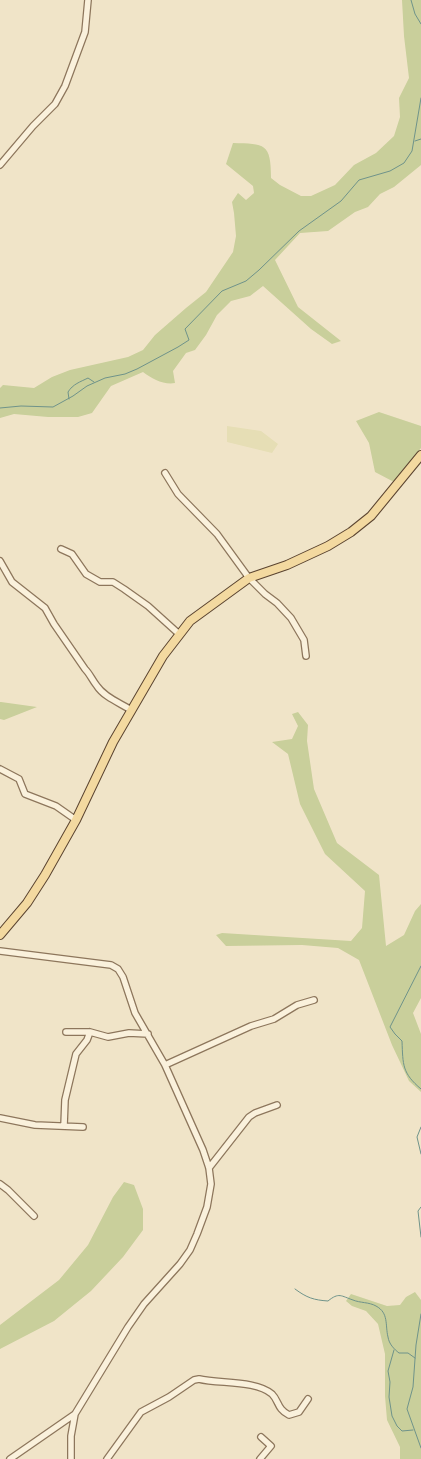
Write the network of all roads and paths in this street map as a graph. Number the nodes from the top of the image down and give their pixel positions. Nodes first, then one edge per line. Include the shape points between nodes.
1 (88, 0) edge
2 (0, 165) edge
3 (421, 455) edge
4 (165, 473) dead end
5 (60, 549) dead end
6 (0, 561) edge
7 (249, 578) junction
8 (179, 634) junction
9 (306, 656) dead end
10 (131, 710) junction
11 (0, 769) edge
12 (76, 820) junction
13 (0, 935) edge
14 (0, 951) edge
15 (314, 1000) dead end
16 (66, 1032) dead end
17 (90, 1032) junction
18 (148, 1034) junction
19 (165, 1065) junction
20 (277, 1105) dead end
21 (0, 1118) edge
22 (64, 1126) junction
23 (83, 1127) dead end
24 (209, 1168) junction
25 (0, 1184) edge
26 (34, 1216) dead end
27 (308, 1399) dead end
28 (75, 1414) junction
29 (261, 1437) dead end
30 (10, 1459) edge
31 (71, 1459) edge
32 (107, 1459) edge
33 (260, 1459) edge

1 - 2 street via 85,32 65,86 55,104
3 - 7 main road via 371,516 351,532 287,565
4 - 7 street via 178,494 217,534
5 - 8 street via 72,554 86,574 124,589
6 - 10 street via 12,582 45,608 97,687
7 - 8 main road via 190,621
7 - 9 street via 291,618 304,640
8 - 10 main road
10 - 12 main road via 112,742
11 - 12 street via 19,779 25,794 56,806
12 - 13 main road via 27,903
14 - 18 street via 111,965 123,977 135,1013
15 - 19 street
16 - 17 street
17 - 18 street via 108,1037 129,1032
17 - 22 street via 76,1054 65,1100
18 - 19 street
19 - 24 street
20 - 24 street via 249,1117
21 - 22 street via 35,1125
22 - 23 street
24 - 28 street via 207,1207 190,1250 144,1304
25 - 26 street
27 - 32 street via 299,1412 289,1415 265,1390 244,1384 194,1380 141,1412
28 - 30 street
28 - 31 street
29 - 33 street via 271,1446

